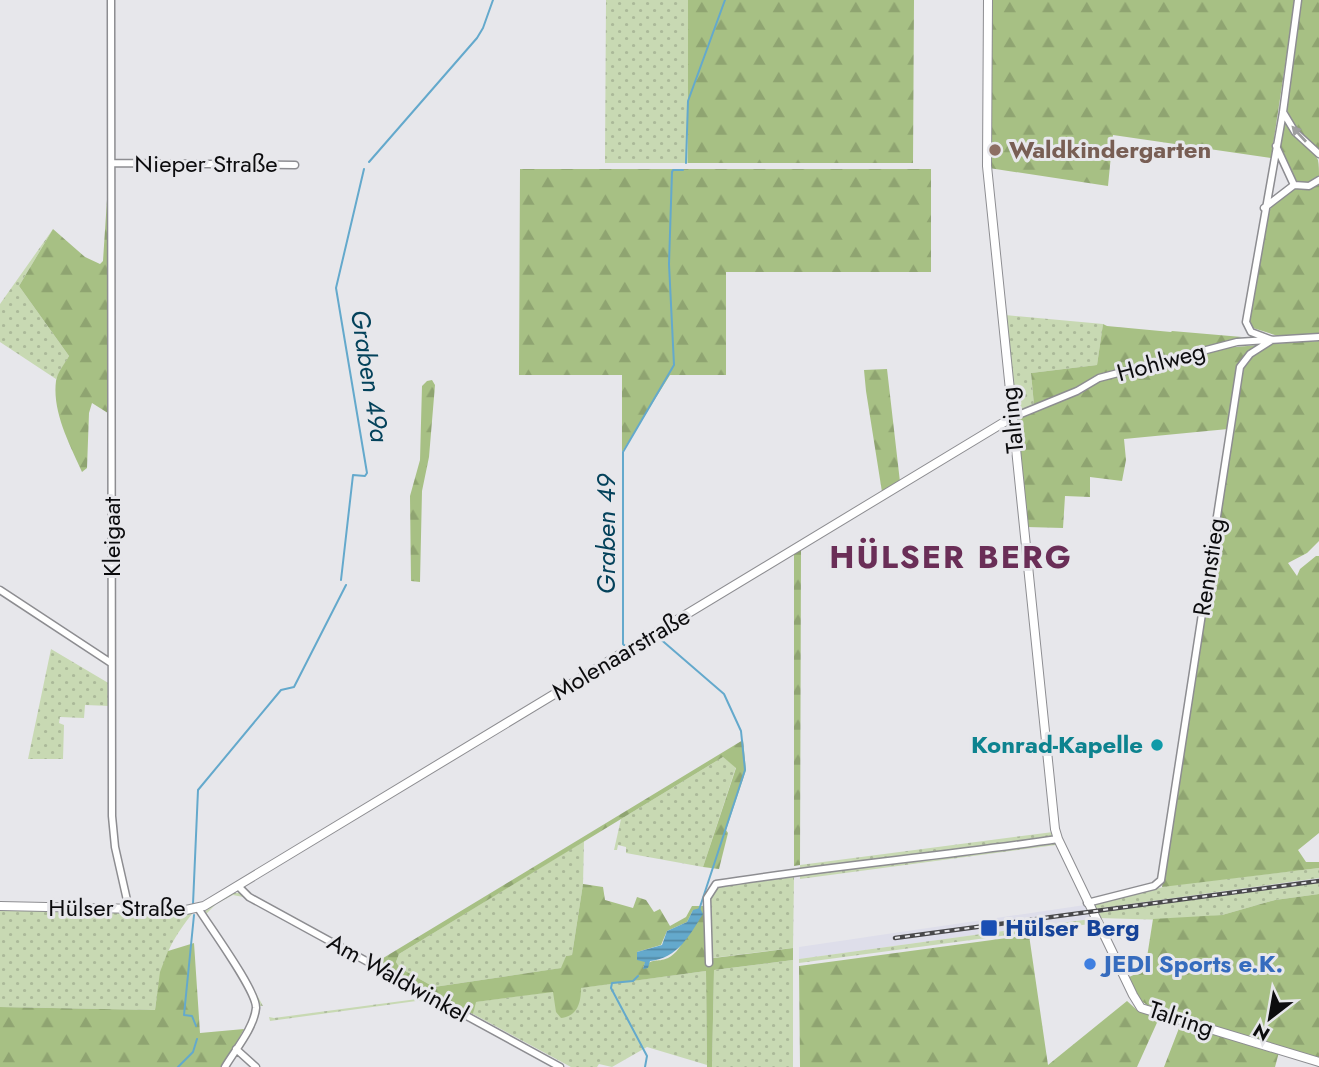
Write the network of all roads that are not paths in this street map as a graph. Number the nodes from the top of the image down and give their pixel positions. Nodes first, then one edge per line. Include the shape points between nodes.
1 (111, 0) edge
2 (988, 0) edge
3 (1298, 0) edge
4 (1283, 112) junction
5 (1276, 144) junction
6 (1319, 154) edge
7 (113, 163) junction
8 (295, 165) dead end
9 (1319, 180) edge
10 (1294, 184) junction
11 (1264, 208) junction
12 (1319, 337) edge
13 (1272, 340) junction
14 (1012, 418) junction
15 (0, 590) edge
16 (111, 663) junction
17 (1058, 839) junction
18 (234, 888) junction
19 (1087, 903) junction
20 (0, 906) edge
21 (198, 908) junction
22 (129, 909) junction
23 (709, 963) dead end
24 (236, 1049) junction
25 (1319, 1062) edge
26 (225, 1067) edge
27 (256, 1067) edge
28 (561, 1067) edge

1 - 7 street, Nieper Straße
2 - 14 street, Talring via 987,166
3 - 4 street
4 - 5 street
6 -> 4 street via 1295,132
5 - 10 street
5 - 11 street
7 - 8 street, Nieper Straße
7 - 16 street, Kleigaat
9 - 10 street via 1309,186
10 - 11 street
11 - 13 street via 1246,322 1251,332
12 - 13 street, Hohlweg
13 - 14 street, Hohlweg via 1237,342 1099,379
13 - 19 street, Rennstieg via 1240,367 1161,880 1154,886
14 - 17 street, Talring
14 - 18 street, Molenaarstraße
15 - 16 street
16 - 22 street, Kleigaat via 112,816
17 - 19 street, Talring
17 - 23 street via 716,884 707,898
18 - 21 street, Hülser Straße
18 - 28 street, Am Waldwinkel
19 - 25 street, Talring via 1141,1007
20 - 22 street, Hülser Straße
21 - 22 street, Hülser Straße
21 - 24 street via 255,999 252,1020
24 - 26 street
24 - 27 street

